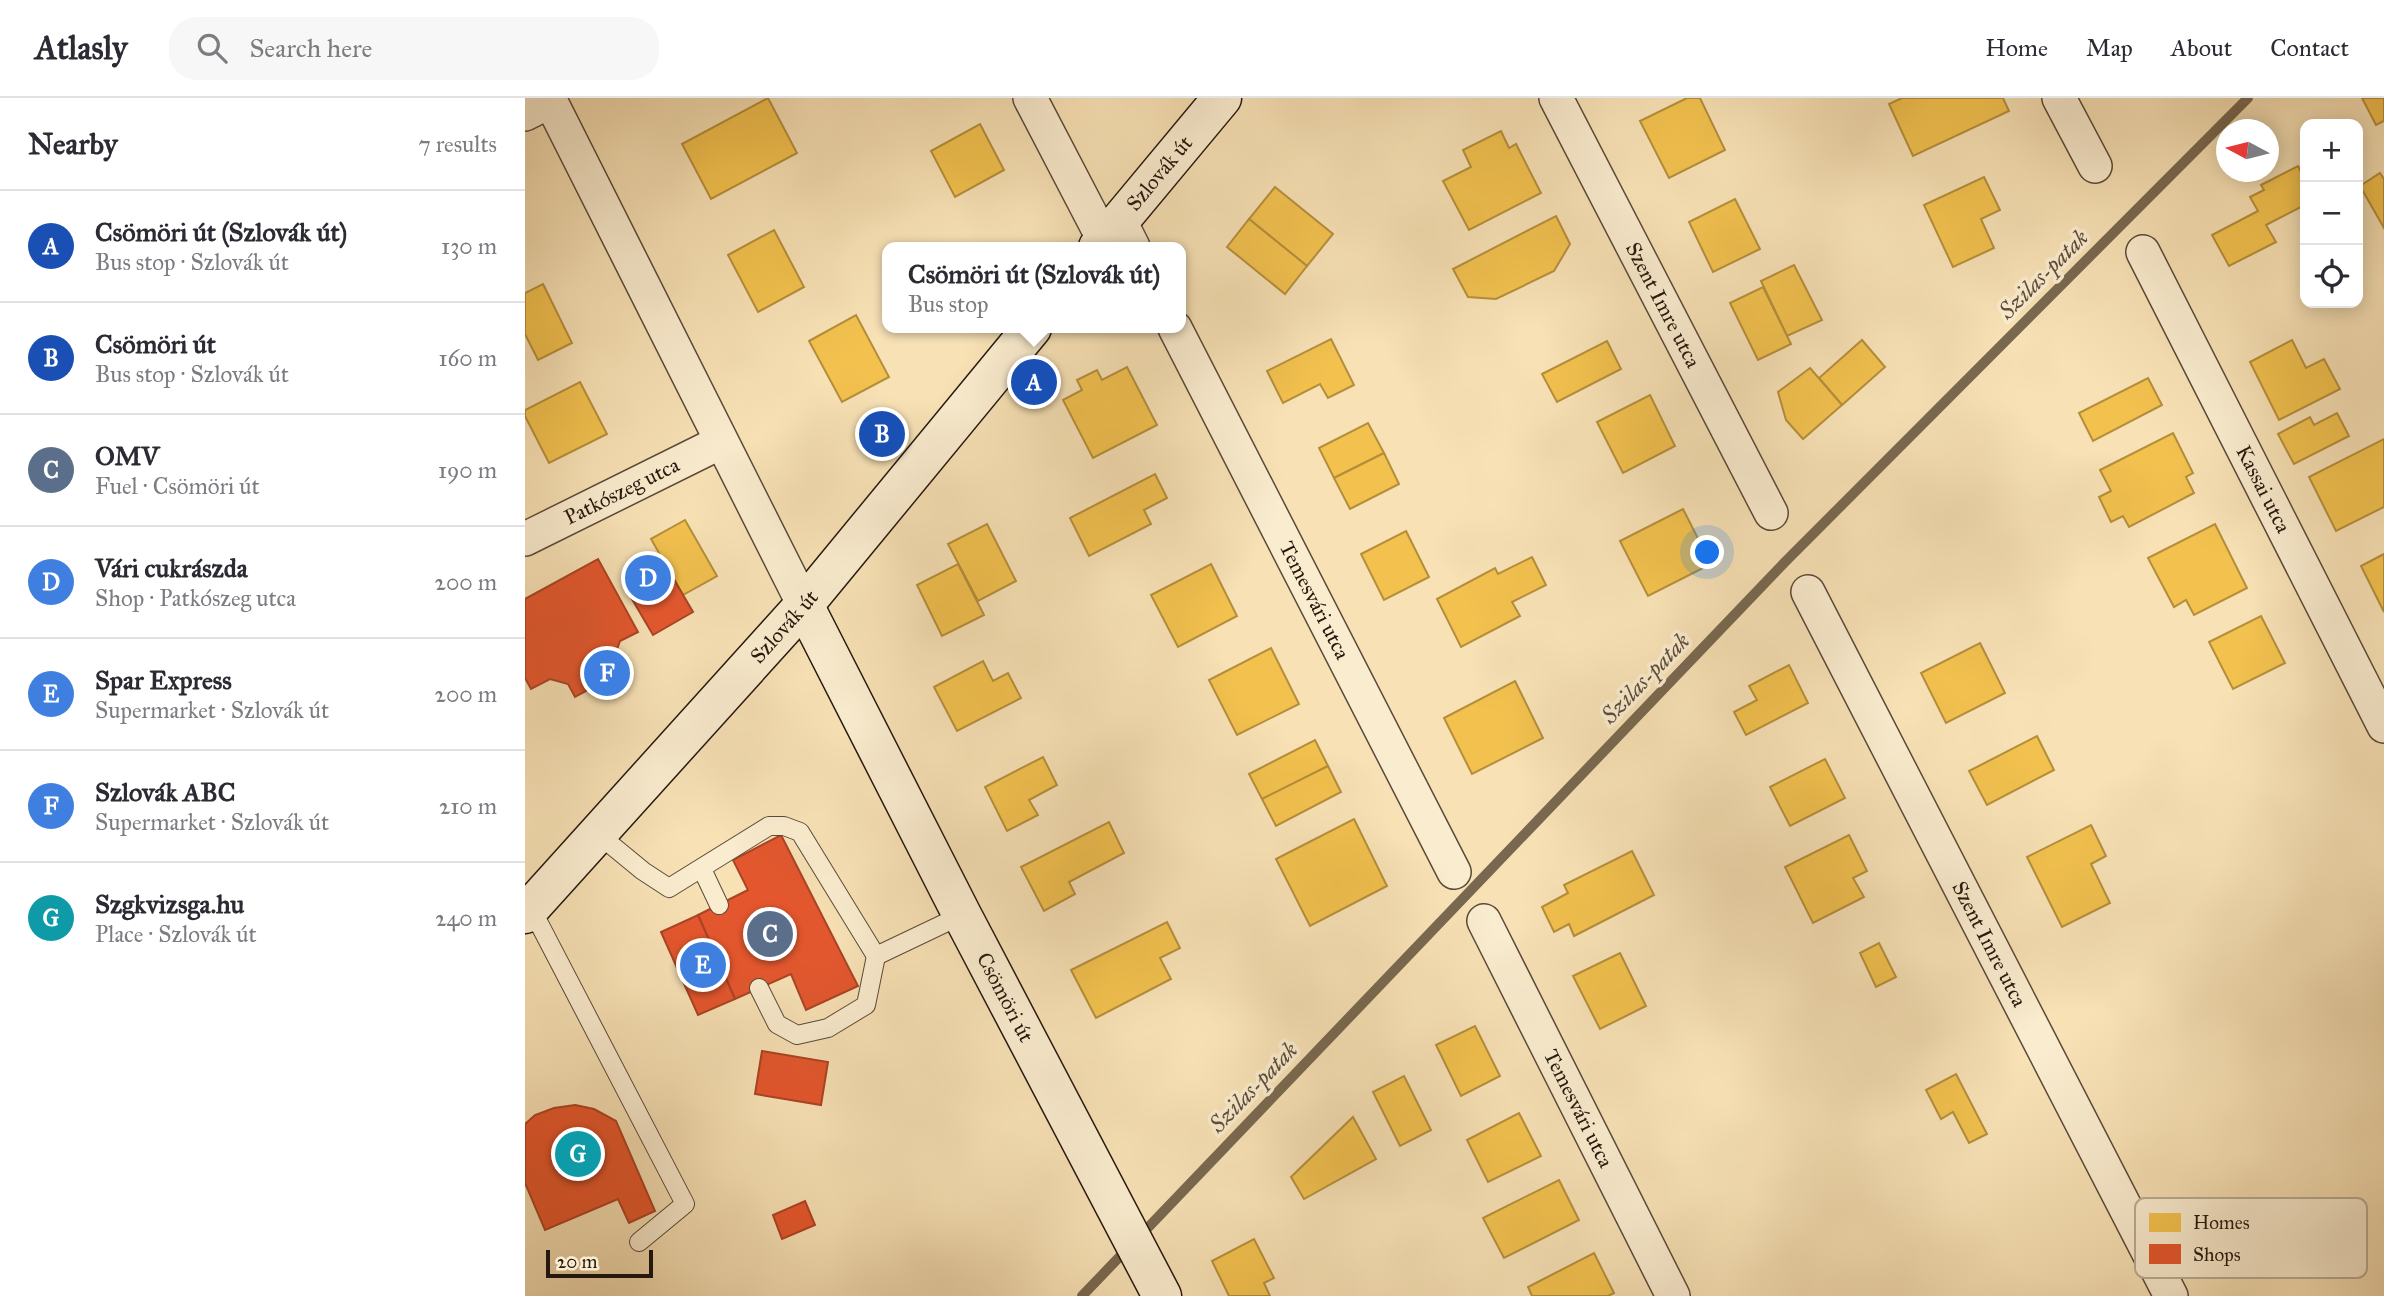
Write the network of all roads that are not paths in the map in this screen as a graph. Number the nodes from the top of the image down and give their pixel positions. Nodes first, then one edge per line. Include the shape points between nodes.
1 (1030, 98) edge
2 (1222, 98) edge
3 (1556, 98) edge
4 (2059, 98) edge
5 (542, 104) edge
6 (2095, 166) dead end
7 (1114, 239) edge
8 (2143, 252) dead end
9 (1028, 333) edge
10 (1178, 333) edge
11 (721, 442) junction
12 (1771, 513) dead end
13 (525, 539) edge
14 (1808, 592) dead end
15 (804, 605) junction
16 (2384, 726) edge
17 (599, 834) junction
18 (702, 869) junction
19 (1454, 872) dead end
20 (719, 905) dead end
21 (528, 911) edge
22 (962, 915) junction
23 (1485, 921) dead end
24 (876, 956) junction
25 (759, 988) dead end
26 (2135, 1226) edge
27 (639, 1242) dead end
28 (2162, 1278) edge
29 (1157, 1287) edge
30 (1673, 1296) edge
31 (2171, 1296) edge

1 - 7 street
2 - 7 main road, Szlovák út
3 - 12 street, Szent Imre utca
4 - 6 street
5 - 11 street, Csömöri út
8 - 16 street, Kassai utca
9 - 15 main road, Szlovák út
10 - 19 street, Temesvári utca
11 - 13 street, Patkószeg utca
11 - 15 street, Csömöri út
14 - 26 street, Szent Imre utca
15 - 17 main road, Szlovák út
15 - 22 main road, Csömöri út
17 - 18 lane via 669,888
17 - 21 main road, Szlovák út
18 - 20 lane
18 - 24 lane via 769,826 800,832
21 - 27 lane via 685,1204
22 - 24 lane
22 - 29 main road, Csömöri út
23 - 30 street, Temesvári utca
24 - 25 lane via 866,1005 828,1028 797,1035 777,1024
28 - 31 street, Szent Imre utca

